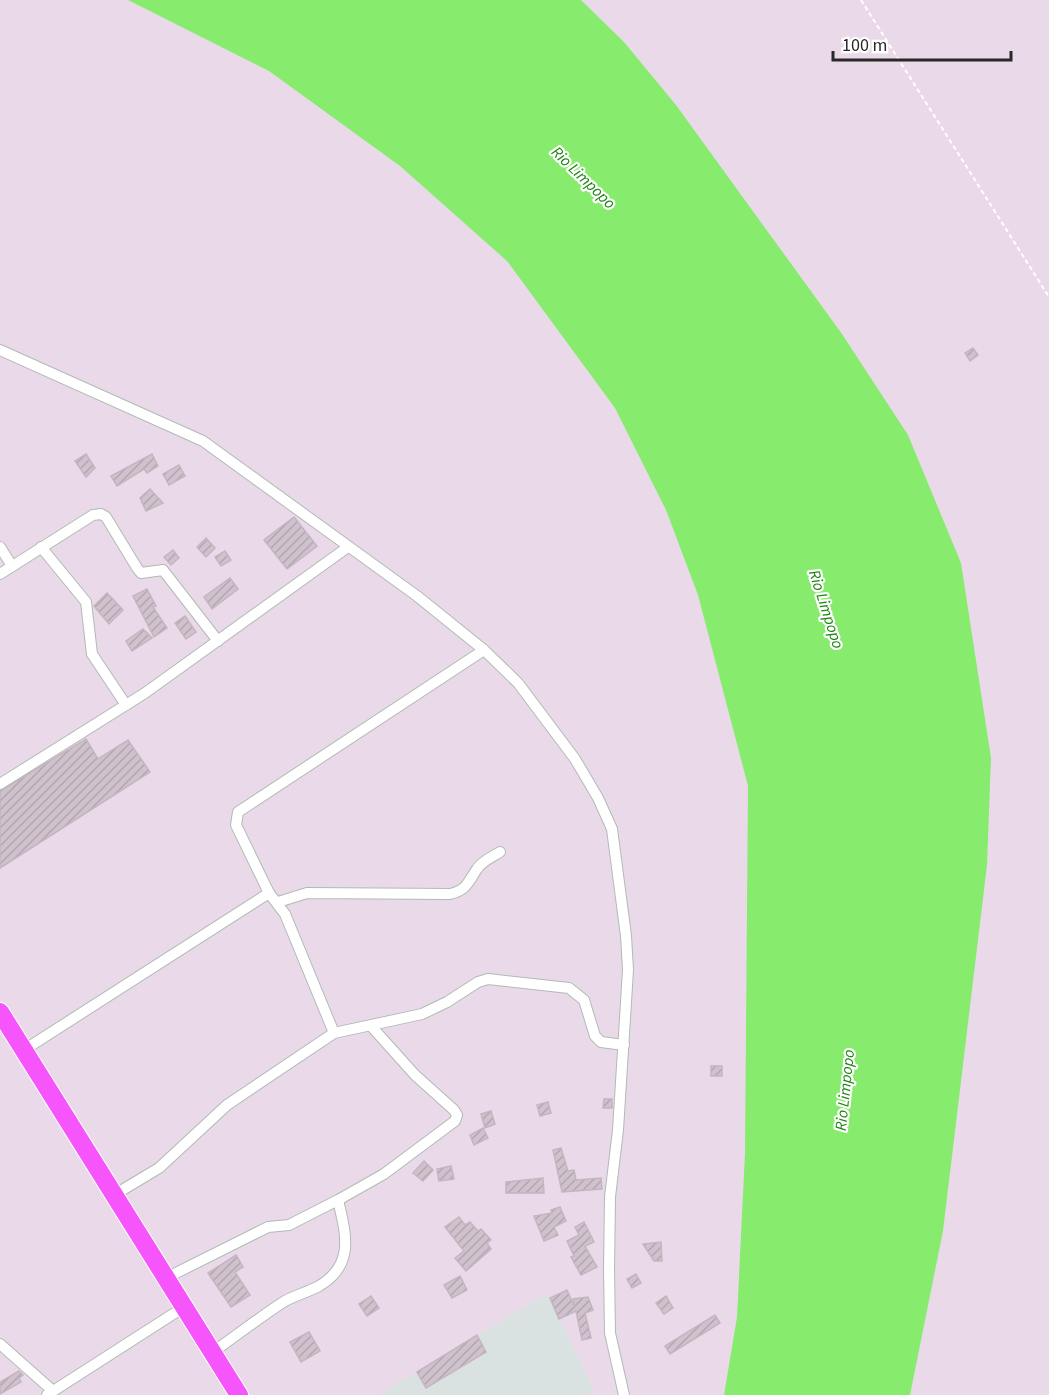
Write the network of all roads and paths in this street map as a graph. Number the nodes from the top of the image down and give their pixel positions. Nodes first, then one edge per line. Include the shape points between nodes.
1 (861, 0) edge
2 (1049, 297) edge
3 (0, 350) edge
4 (0, 547) edge
5 (41, 547) junction
6 (348, 547) junction
7 (12, 566) junction
8 (0, 574) edge
9 (218, 641) junction
10 (484, 650) junction
11 (126, 705) junction
12 (0, 784) edge
13 (500, 852) dead end
14 (269, 893) junction
15 (278, 902) junction
16 (0, 1012) edge
17 (370, 1026) junction
18 (334, 1033) junction
19 (624, 1045) junction
20 (24, 1050) junction
21 (114, 1195) junction
22 (338, 1200) junction
23 (166, 1278) junction
24 (184, 1306) junction
25 (0, 1344) edge
26 (213, 1352) junction
27 (50, 1393) edge
28 (239, 1395) edge
29 (624, 1395) edge

1 - 2 path
3 - 6 street via 188,433
4 - 7 street
5 - 7 street
5 - 9 street via 93,515 106,517 141,573 158,569 167,574
5 - 11 street via 86,602 92,654
6 - 9 street
6 - 10 street
7 - 8 street
9 - 11 street
10 - 14 street via 238,812 236,825
10 - 19 street via 518,683 569,750 612,829 627,947
11 - 12 street
13 - 15 street via 477,869 470,884 450,894 307,893
14 - 15 street
14 - 20 street
15 - 18 street
16 - 20 highway
17 - 18 street
17 - 19 street via 422,1014 478,982 501,978 569,988 584,1000 595,1036 601,1042
17 - 22 street via 457,1115 455,1121 384,1174
18 - 21 street via 227,1105 159,1168
19 - 29 street via 610,1197 609,1270 610,1333
20 - 21 highway
21 - 23 highway
22 - 23 street via 289,1225 268,1227
22 - 26 street via 346,1252 336,1272
23 - 24 highway
24 - 26 highway
24 - 27 street
25 - 27 street
26 - 28 highway

